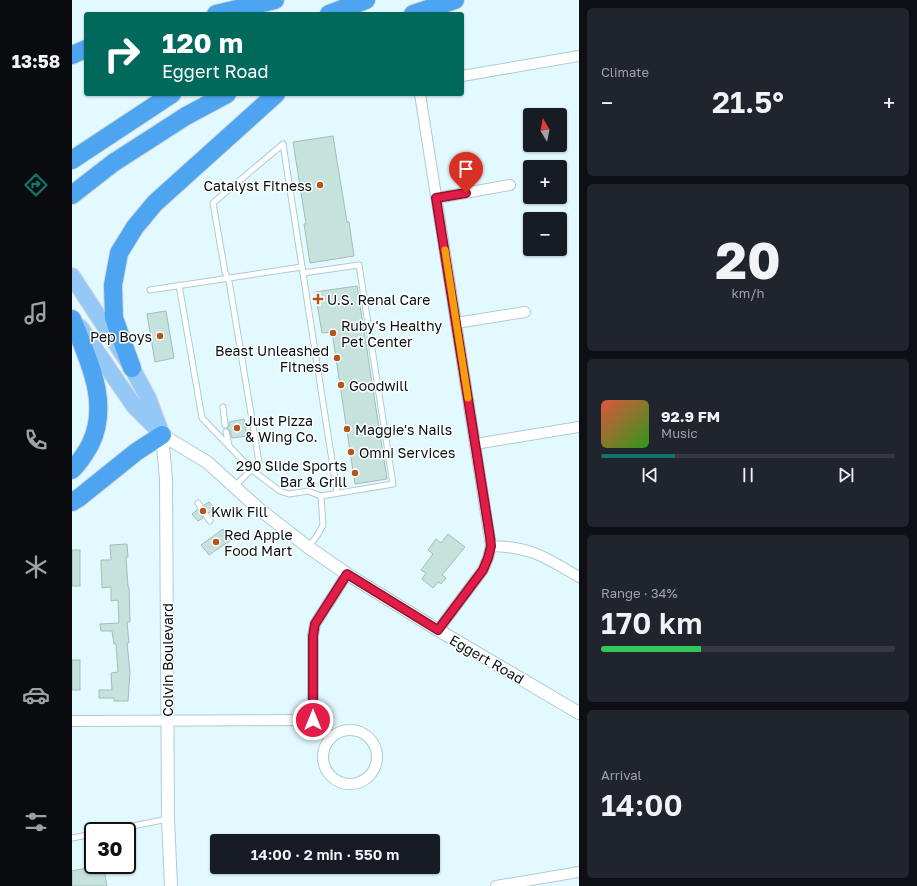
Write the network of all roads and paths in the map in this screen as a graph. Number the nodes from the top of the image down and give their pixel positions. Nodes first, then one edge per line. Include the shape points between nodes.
1 (275, 0) edge
2 (366, 0) edge
3 (456, 0) edge
4 (224, 12) edge
5 (334, 12) edge
6 (419, 12) edge
7 (84, 50) edge
8 (72, 55) edge
9 (579, 56) edge
10 (464, 76) edge
11 (169, 96) edge
12 (223, 96) edge
13 (274, 96) edge
14 (420, 96) edge
15 (72, 160) edge
16 (510, 185) dead end
17 (72, 195) edge
18 (436, 198) junction
19 (302, 267) junction
20 (303, 273) junction
21 (72, 276) edge
22 (228, 278) junction
23 (179, 286) junction
24 (150, 290) dead end
25 (526, 312) dead end
26 (72, 315) edge
27 (72, 319) edge
28 (456, 323) junction
29 (132, 368) junction
30 (223, 407) dead end
31 (225, 425) dead end
32 (579, 427) edge
33 (226, 432) dead end
34 (162, 435) junction
35 (475, 444) junction
36 (229, 446) junction
37 (251, 469) junction
38 (72, 470) edge
39 (234, 487) junction
40 (337, 493) junction
41 (321, 496) junction
42 (72, 502) edge
43 (206, 515) dead end
44 (210, 521) dead end
45 (491, 546) junction
46 (308, 547) junction
47 (347, 574) junction
48 (579, 577) edge
49 (438, 630) junction
50 (579, 713) edge
51 (168, 720) junction
52 (313, 720) junction
53 (72, 721) edge
54 (331, 738) junction
55 (168, 820) junction
56 (136, 826) edge
57 (84, 836) edge
58 (72, 838) edge
59 (579, 872) edge
60 (170, 886) edge
61 (496, 886) edge

1 - 4 highway
2 - 5 highway
3 - 6 highway
7 - 8 highway
9 - 10 street
11 - 15 highway
12 - 17 highway via 186,116 113,163
13 - 29 highway via 155,203 135,227 119,253 113,285 114,318
14 - 18 street
16 - 18 street
18 - 28 street
19 - 20 lane
19 - 22 lane
19 - 22 lane via 283,144 214,203
20 - 40 lane
20 - 40 lane via 359,265 392,476 393,484
21 - 29 main road
22 - 23 lane
22 - 37 lane via 258,462
23 - 24 lane
23 - 36 lane via 202,418
25 - 28 street
26 - 34 main road via 134,406
27 - 38 highway via 91,365 99,404 98,422 93,438
28 - 35 street
29 - 34 main road via 148,398
30 - 31 lane
32 - 35 street
33 - 36 lane
34 - 39 street, Eggert Road via 207,462
34 - 42 highway
34 - 51 street, Colvin Boulevard via 166,479
35 - 45 street
36 - 37 lane
37 - 39 lane
37 - 41 lane via 285,494 308,491
39 - 46 street, Eggert Road
40 - 41 lane
41 - 46 lane via 323,525
43 - 44 lane
45 - 48 street via 510,546 539,554
45 - 49 street via 483,570
46 - 47 street, Eggert Road
47 - 49 street, Eggert Road
47 - 52 street via 315,624
49 - 50 street, Eggert Road
51 - 52 street
51 - 53 street
51 - 55 street, Colvin Boulevard
52 - 54 street
54 - 54 street via 323,757 330,776 349,784 363,781 368,777 377,760 372,741 362,733 349,730
55 - 56 lane
55 - 60 street, Colvin Boulevard
57 - 58 lane
59 - 61 street

